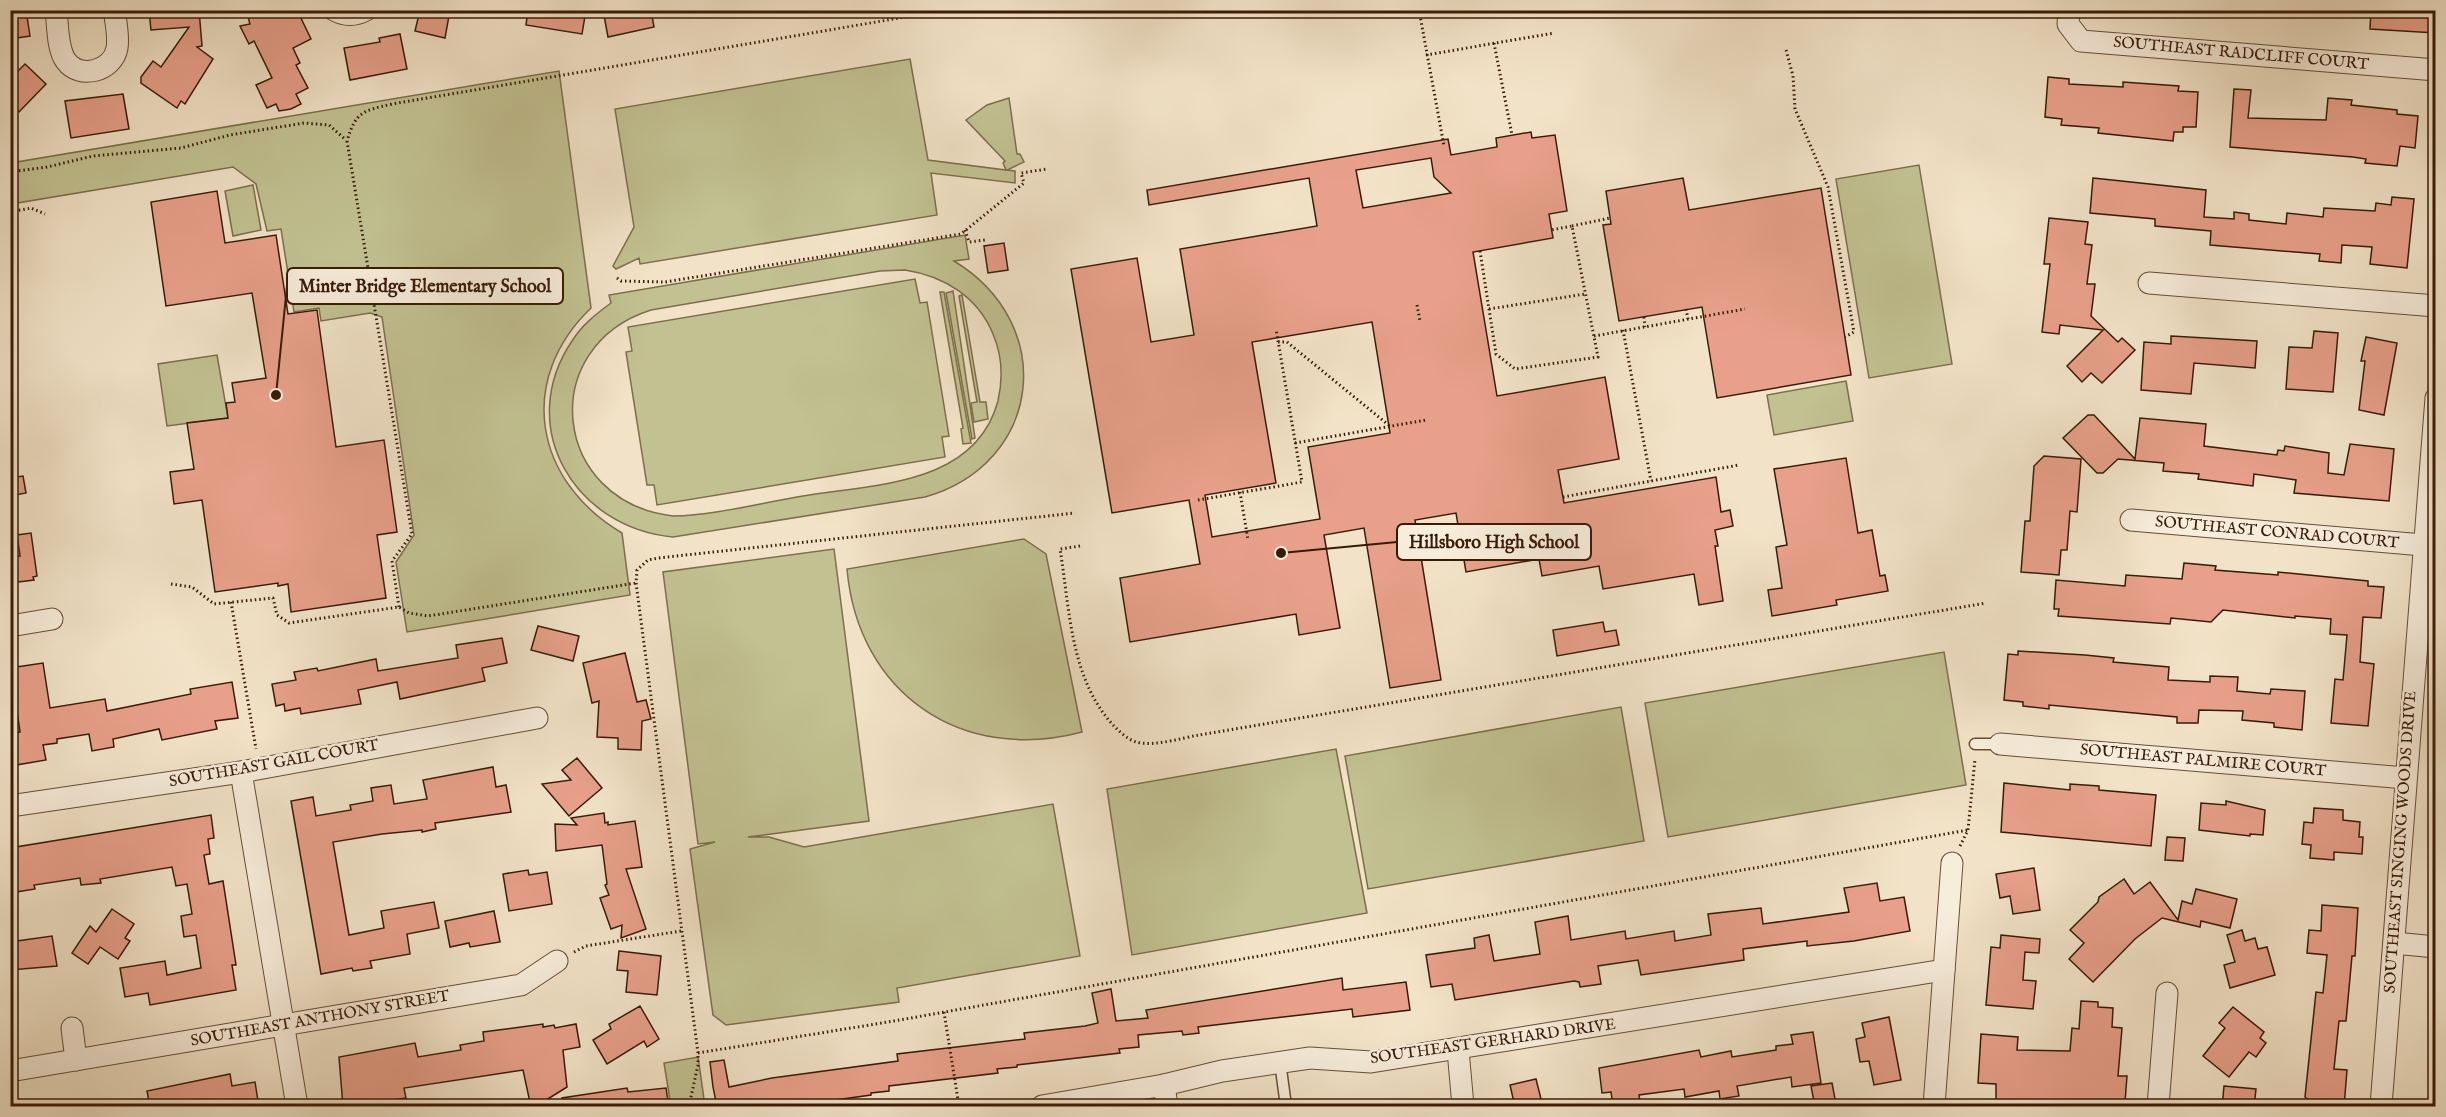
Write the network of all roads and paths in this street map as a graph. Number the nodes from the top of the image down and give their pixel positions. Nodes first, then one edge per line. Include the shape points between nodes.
1 (57, 10) edge
2 (114, 10) edge
3 (334, 10) edge
4 (366, 10) edge
5 (947, 10) edge
6 (1419, 10) edge
7 (2042, 10) edge
8 (2069, 10) edge
9 (2024, 15) dead end
10 (1554, 33) dead end
11 (1494, 44) junction
12 (1786, 50) dead end
13 (1426, 55) junction
14 (2436, 70) edge
15 (1512, 135) dead end
16 (347, 141) junction
17 (1444, 146) dead end
18 (1047, 169) dead end
19 (10, 172) edge
20 (10, 212) edge
21 (45, 214) dead end
22 (1610, 218) dead end
23 (1572, 226) junction
24 (965, 230) junction
25 (1551, 230) dead end
26 (985, 240) dead end
27 (1479, 251) dead end
28 (617, 279) dead end
29 (2150, 283) dead end
30 (1586, 294) junction
31 (1417, 305) dead end
32 (2436, 306) edge
33 (1489, 309) junction
34 (1686, 309) dead end
35 (1745, 309) dead end
36 (1644, 316) dead end
37 (1688, 319) junction
38 (1420, 321) dead end
39 (1646, 327) junction
40 (1276, 329) dead end
41 (1623, 330) junction
42 (1594, 336) junction
43 (1845, 337) dead end
44 (1278, 342) junction
45 (2436, 398) edge
46 (1426, 420) dead end
47 (1391, 427) junction
48 (1295, 443) junction
49 (1739, 465) dead end
50 (1651, 481) junction
51 (1240, 492) junction
52 (1563, 497) dead end
53 (1198, 500) dead end
54 (1075, 513) dead end
55 (2131, 520) dead end
56 (1248, 540) dead end
57 (2423, 545) junction
58 (1080, 546) dead end
59 (636, 583) junction
60 (171, 584) dead end
61 (2428, 586) edge
62 (231, 602) junction
63 (1986, 603) dead end
64 (399, 607) junction
65 (52, 619) dead end
66 (10, 626) edge
67 (537, 718) dead end
68 (1975, 744) dead end
69 (2000, 744) junction
70 (250, 770) junction
71 (2406, 778) junction
72 (10, 806) edge
73 (1952, 863) dead end
74 (681, 931) junction
75 (2394, 944) junction
76 (2436, 947) edge
77 (557, 962) joint
78 (1944, 970) junction
79 (2168, 993) dead end
80 (944, 1012) junction
81 (285, 1025) junction
82 (72, 1028) dead end
83 (1458, 1050) junction
84 (698, 1053) junction
85 (76, 1060) junction
86 (1280, 1062) junction
87 (10, 1071) edge
88 (1164, 1085) junction
89 (297, 1107) edge
90 (689, 1107) edge
91 (959, 1107) edge
92 (1042, 1107) edge
93 (1167, 1107) edge
94 (1286, 1107) edge
95 (1463, 1107) edge
96 (1934, 1107) edge
97 (2158, 1107) edge
98 (2380, 1107) edge

1 - 2 street via 62,54 67,62 85,71 104,67 117,50
3 - 4 street via 347,15
5 - 16 path via 392,104 360,114
6 - 13 path
7 - 9 path
8 - 14 street, SOUTHEAST RADCLIFF COURT via 2068,24 2081,41
10 - 11 path
11 - 13 path
11 - 15 path
12 - 43 path via 1795,109 1828,187 1854,332
13 - 17 path
16 - 19 path via 329,125 304,123 181,148 93,156
16 - 64 path via 412,534 392,561
18 - 24 path via 1021,173 1024,183
20 - 21 path via 31,208
22 - 23 path
23 - 25 path
23 - 30 path
24 - 26 path via 969,242
24 - 28 path via 961,234 665,282
27 - 33 path
29 - 32 street
30 - 33 path
30 - 42 path
31 - 38 path
33 - 42 path via 1496,354 1515,369 1598,357
34 - 37 path
35 - 37 path
36 - 39 path
37 - 39 path
39 - 41 path
40 - 44 path
41 - 42 path
41 - 50 path
44 - 47 path via 1287,342
44 - 48 path
45 - 57 street, SOUTHEAST SINGING WOODS DRIVE
46 - 47 path
47 - 48 path
48 - 51 path via 1302,482
49 - 50 path
50 - 52 path
51 - 53 path
51 - 56 path
54 - 59 path via 658,558 648,560 637,570
55 - 57 street, SOUTHEAST CONRAD COURT
57 - 61 street, SOUTHEAST SINGING WOODS DRIVE
58 - 63 path via 1060,549 1078,661 1086,686 1102,711 1122,734 1135,742 1199,735
59 - 64 path via 428,616
59 - 74 path
60 - 62 path via 192,588 214,604
61 - 71 street, SOUTHEAST SINGING WOODS DRIVE
62 - 64 path via 273,598 277,615 289,623
62 - 70 path
65 - 66 street
67 - 70 street, SOUTHEAST GAIL COURT
68 - 69 lane
69 - 71 street, SOUTHEAST PALMIRE COURT
69 - 80 path via 1974,760 1968,830
70 - 72 street, SOUTHEAST GAIL COURT
70 - 81 street
71 - 75 street, SOUTHEAST SINGING WOODS DRIVE
73 - 78 street
74 - 77 path via 586,946
74 - 84 path
75 - 76 street
75 - 98 street, SOUTHEAST SINGING WOODS DRIVE
77 - 81 street, SOUTHEAST ANTHONY STREET via 521,985
78 - 83 street, SOUTHEAST GERHARD DRIVE
78 - 96 street
79 - 97 street
80 - 84 path
80 - 91 path
81 - 85 street, SOUTHEAST ANTHONY STREET
81 - 89 street
82 - 85 street
83 - 86 street, SOUTHEAST GERHARD DRIVE via 1371,1062 1310,1058
83 - 95 street
84 - 90 path
85 - 87 street, SOUTHEAST ANTHONY STREET
86 - 88 street, SOUTHEAST GERHARD DRIVE
86 - 94 lane
88 - 92 street, SOUTHEAST GERHARD DRIVE
88 - 93 street

